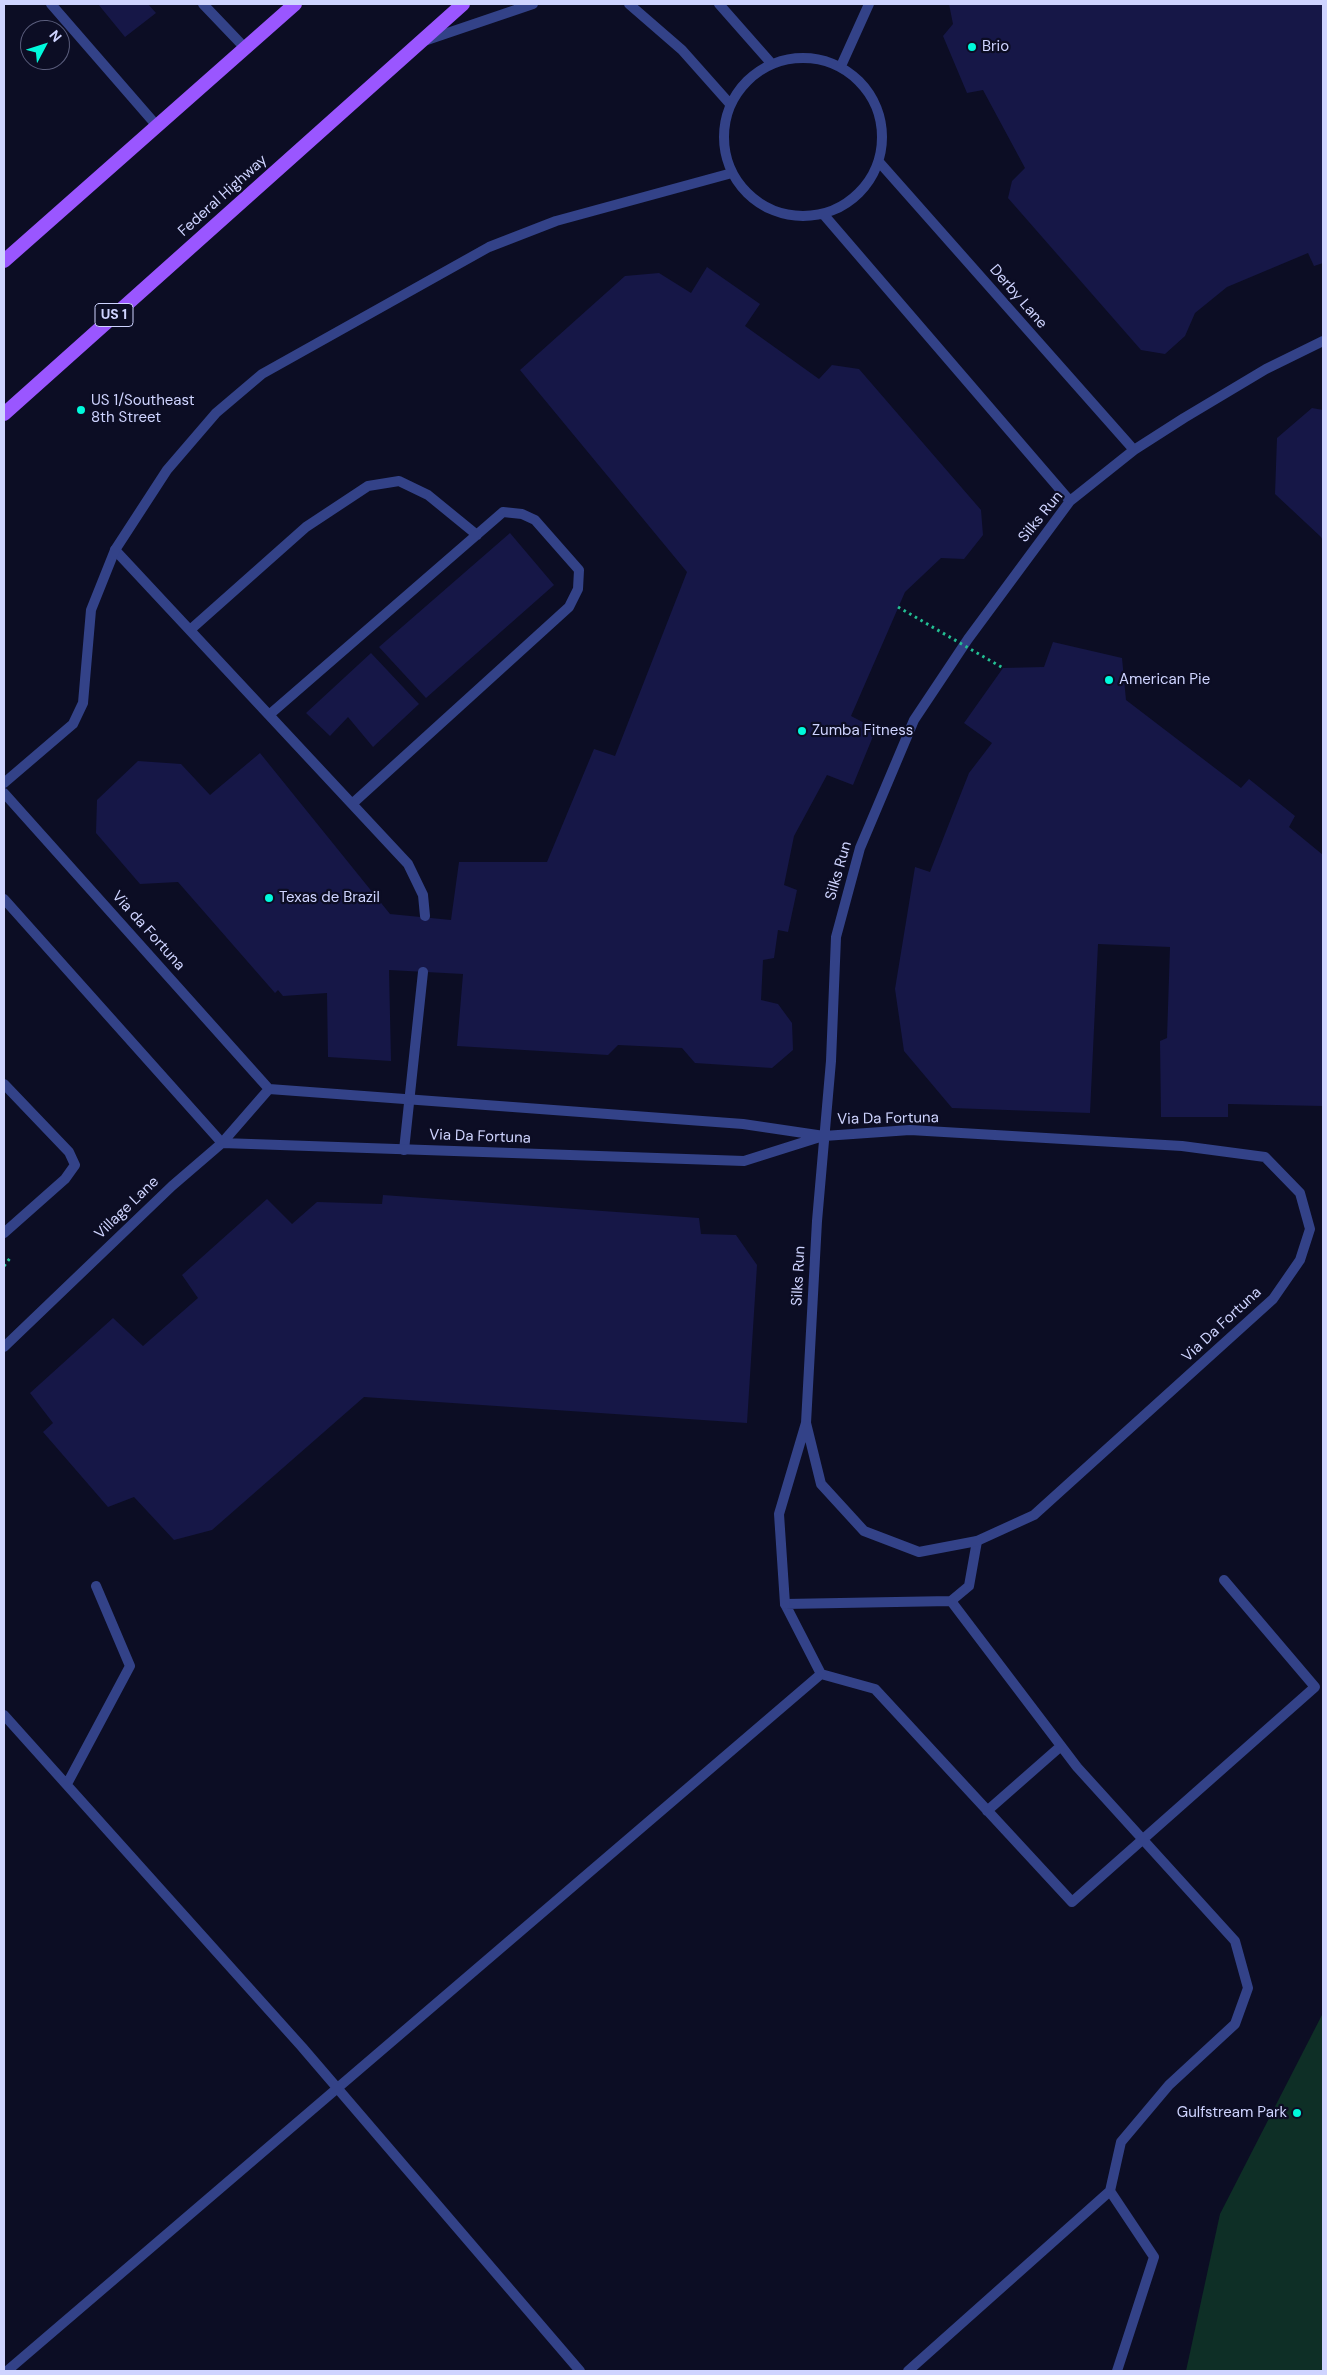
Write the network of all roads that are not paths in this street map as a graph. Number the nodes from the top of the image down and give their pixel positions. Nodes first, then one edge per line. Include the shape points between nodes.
1 (51, 4) edge
2 (203, 4) edge
3 (295, 4) edge
4 (463, 4) edge
5 (533, 4) edge
6 (629, 4) edge
7 (719, 4) edge
8 (869, 4) edge
9 (419, 43) junction
10 (245, 48) junction
11 (771, 63) junction
12 (841, 66) junction
13 (730, 104) junction
14 (157, 126) junction
15 (880, 163) junction
16 (732, 173) junction
17 (824, 215) junction
18 (4, 260) edge
19 (1323, 341) edge
20 (4, 414) edge
21 (1134, 450) junction
22 (1070, 501) junction
23 (477, 535) junction
24 (115, 550) junction
25 (190, 630) junction
26 (269, 715) junction
27 (4, 783) edge
28 (4, 793) edge
29 (352, 804) junction
30 (4, 899) edge
31 (425, 916) dead end
32 (423, 972) dead end
33 (4, 1084) edge
34 (269, 1089) junction
35 (409, 1100) junction
36 (824, 1136) junction
37 (222, 1143) junction
38 (404, 1150) junction
39 (4, 1234) edge
40 (4, 1347) edge
41 (806, 1423) junction
42 (978, 1541) junction
43 (1224, 1580) dead end
44 (96, 1586) dead end
45 (951, 1602) junction
46 (785, 1604) junction
47 (820, 1674) junction
48 (4, 1715) edge
49 (1061, 1746) junction
50 (66, 1784) junction
51 (987, 1811) junction
52 (1143, 1840) junction
53 (337, 2087) junction
54 (1110, 2191) junction
55 (7, 2371) edge
56 (580, 2371) edge
57 (908, 2371) edge
58 (1117, 2371) edge

1 - 14 street
2 - 10 street
3 - 10 main road
4 - 9 main road, Federal Highway / US 1
5 - 9 street
6 - 13 street via 682,50
7 - 11 street
8 - 12 street
9 - 20 main road, Federal Highway / US 1
10 - 14 main road
11 - 12 street via 807,57
11 - 13 street via 747,80
12 - 15 street via 869,91 883,126
13 - 16 street via 723,138
14 - 18 main road
15 - 17 street via 859,196
15 - 21 street, Derby Lane
16 - 17 street via 755,201 788,216
16 - 24 street via 556,221 490,247 262,374 216,413 167,470
17 - 22 street
19 - 21 street, Silks Run via 1266,369
21 - 22 street, Silks Run
22 - 36 street, Silks Run via 968,639 914,720 860,848 836,937 831,1062
23 - 25 street via 428,495 400,481 368,486 306,527
23 - 26 street
23 - 29 street via 503,512 522,514 535,520 579,570 578,589 569,606
24 - 25 street
24 - 27 street via 91,610 83,703 73,724
25 - 26 street
26 - 29 street
28 - 34 street, Via da Fortuna
29 - 31 street via 408,864 423,894
30 - 37 street
32 - 35 street
33 - 39 street via 70,1152 75,1165 65,1179
34 - 35 street, Via Da Fortuna
34 - 37 street, Village Lane
35 - 36 street, Via Da Fortuna via 743,1124
35 - 38 street
36 - 38 street, Via Da Fortuna via 744,1161
36 - 41 street, Silks Run
36 - 42 street, Via Da Fortuna via 910,1130 1182,1146 1265,1157 1300,1193 1310,1229 1300,1260 1273,1298 1034,1515
37 - 38 street, Via Da Fortuna
37 - 40 street, Village Lane via 172,1186
41 - 42 street, Via Da Fortuna via 822,1484 864,1531 919,1552
41 - 46 street, Silks Run via 779,1514
42 - 45 street via 969,1586
43 - 52 street via 1315,1687
44 - 50 street via 130,1666
45 - 46 street
45 - 49 street
46 - 47 street
47 - 51 street via 875,1688
47 - 53 street
48 - 50 street
49 - 51 street
49 - 52 street
50 - 53 street
51 - 52 street via 1072,1902
52 - 54 street via 1235,1941 1248,1988 1234,2024 1169,2085 1122,2142
53 - 55 street
53 - 56 street
54 - 57 street
54 - 58 street via 1154,2257

